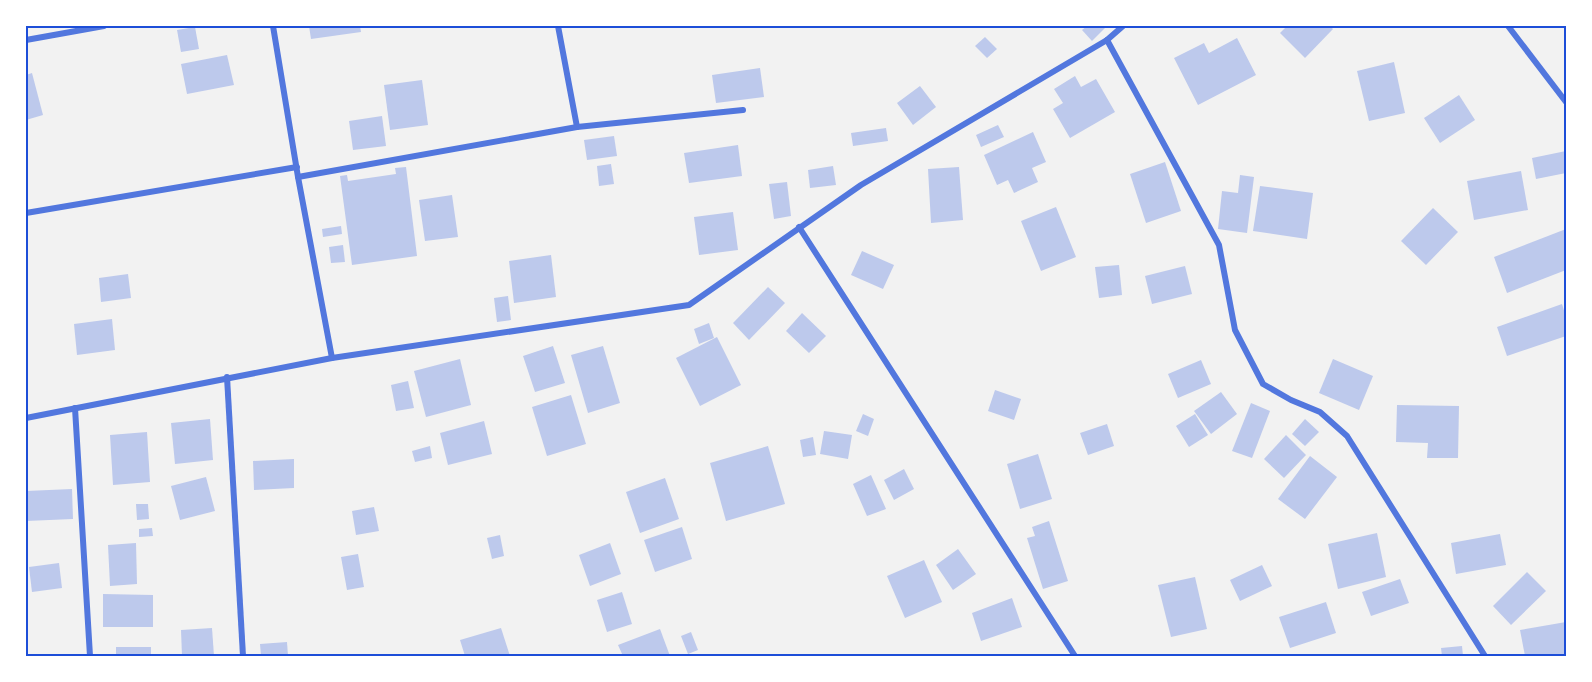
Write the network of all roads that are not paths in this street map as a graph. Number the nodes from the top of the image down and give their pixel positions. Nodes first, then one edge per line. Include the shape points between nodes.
1 (104, 26) edge
2 (273, 26) edge
3 (558, 26) edge
4 (1123, 26) edge
5 (1508, 26) edge
6 (26, 40) edge
7 (1107, 40) junction
8 (1566, 102) edge
9 (743, 110) dead end
10 (576, 127) junction
11 (297, 167) junction
12 (298, 177) junction
13 (26, 213) edge
14 (799, 227) junction
15 (332, 358) junction
16 (227, 377) junction
17 (75, 408) junction
18 (26, 418) edge
19 (90, 657) edge
20 (243, 657) edge
21 (1075, 657) edge
22 (1485, 657) edge

1 - 6 street
2 - 11 street
3 - 10 street
4 - 7 street
5 - 8 street
7 - 14 street via 861,185
7 - 22 street via 1220,245 1235,330 1263,384 1320,412 1347,436
9 - 10 street
10 - 12 street
11 - 12 street
11 - 13 street
12 - 15 street
14 - 15 street via 689,305
14 - 21 street
15 - 16 street
16 - 17 street
16 - 20 street
17 - 18 street
17 - 19 street

